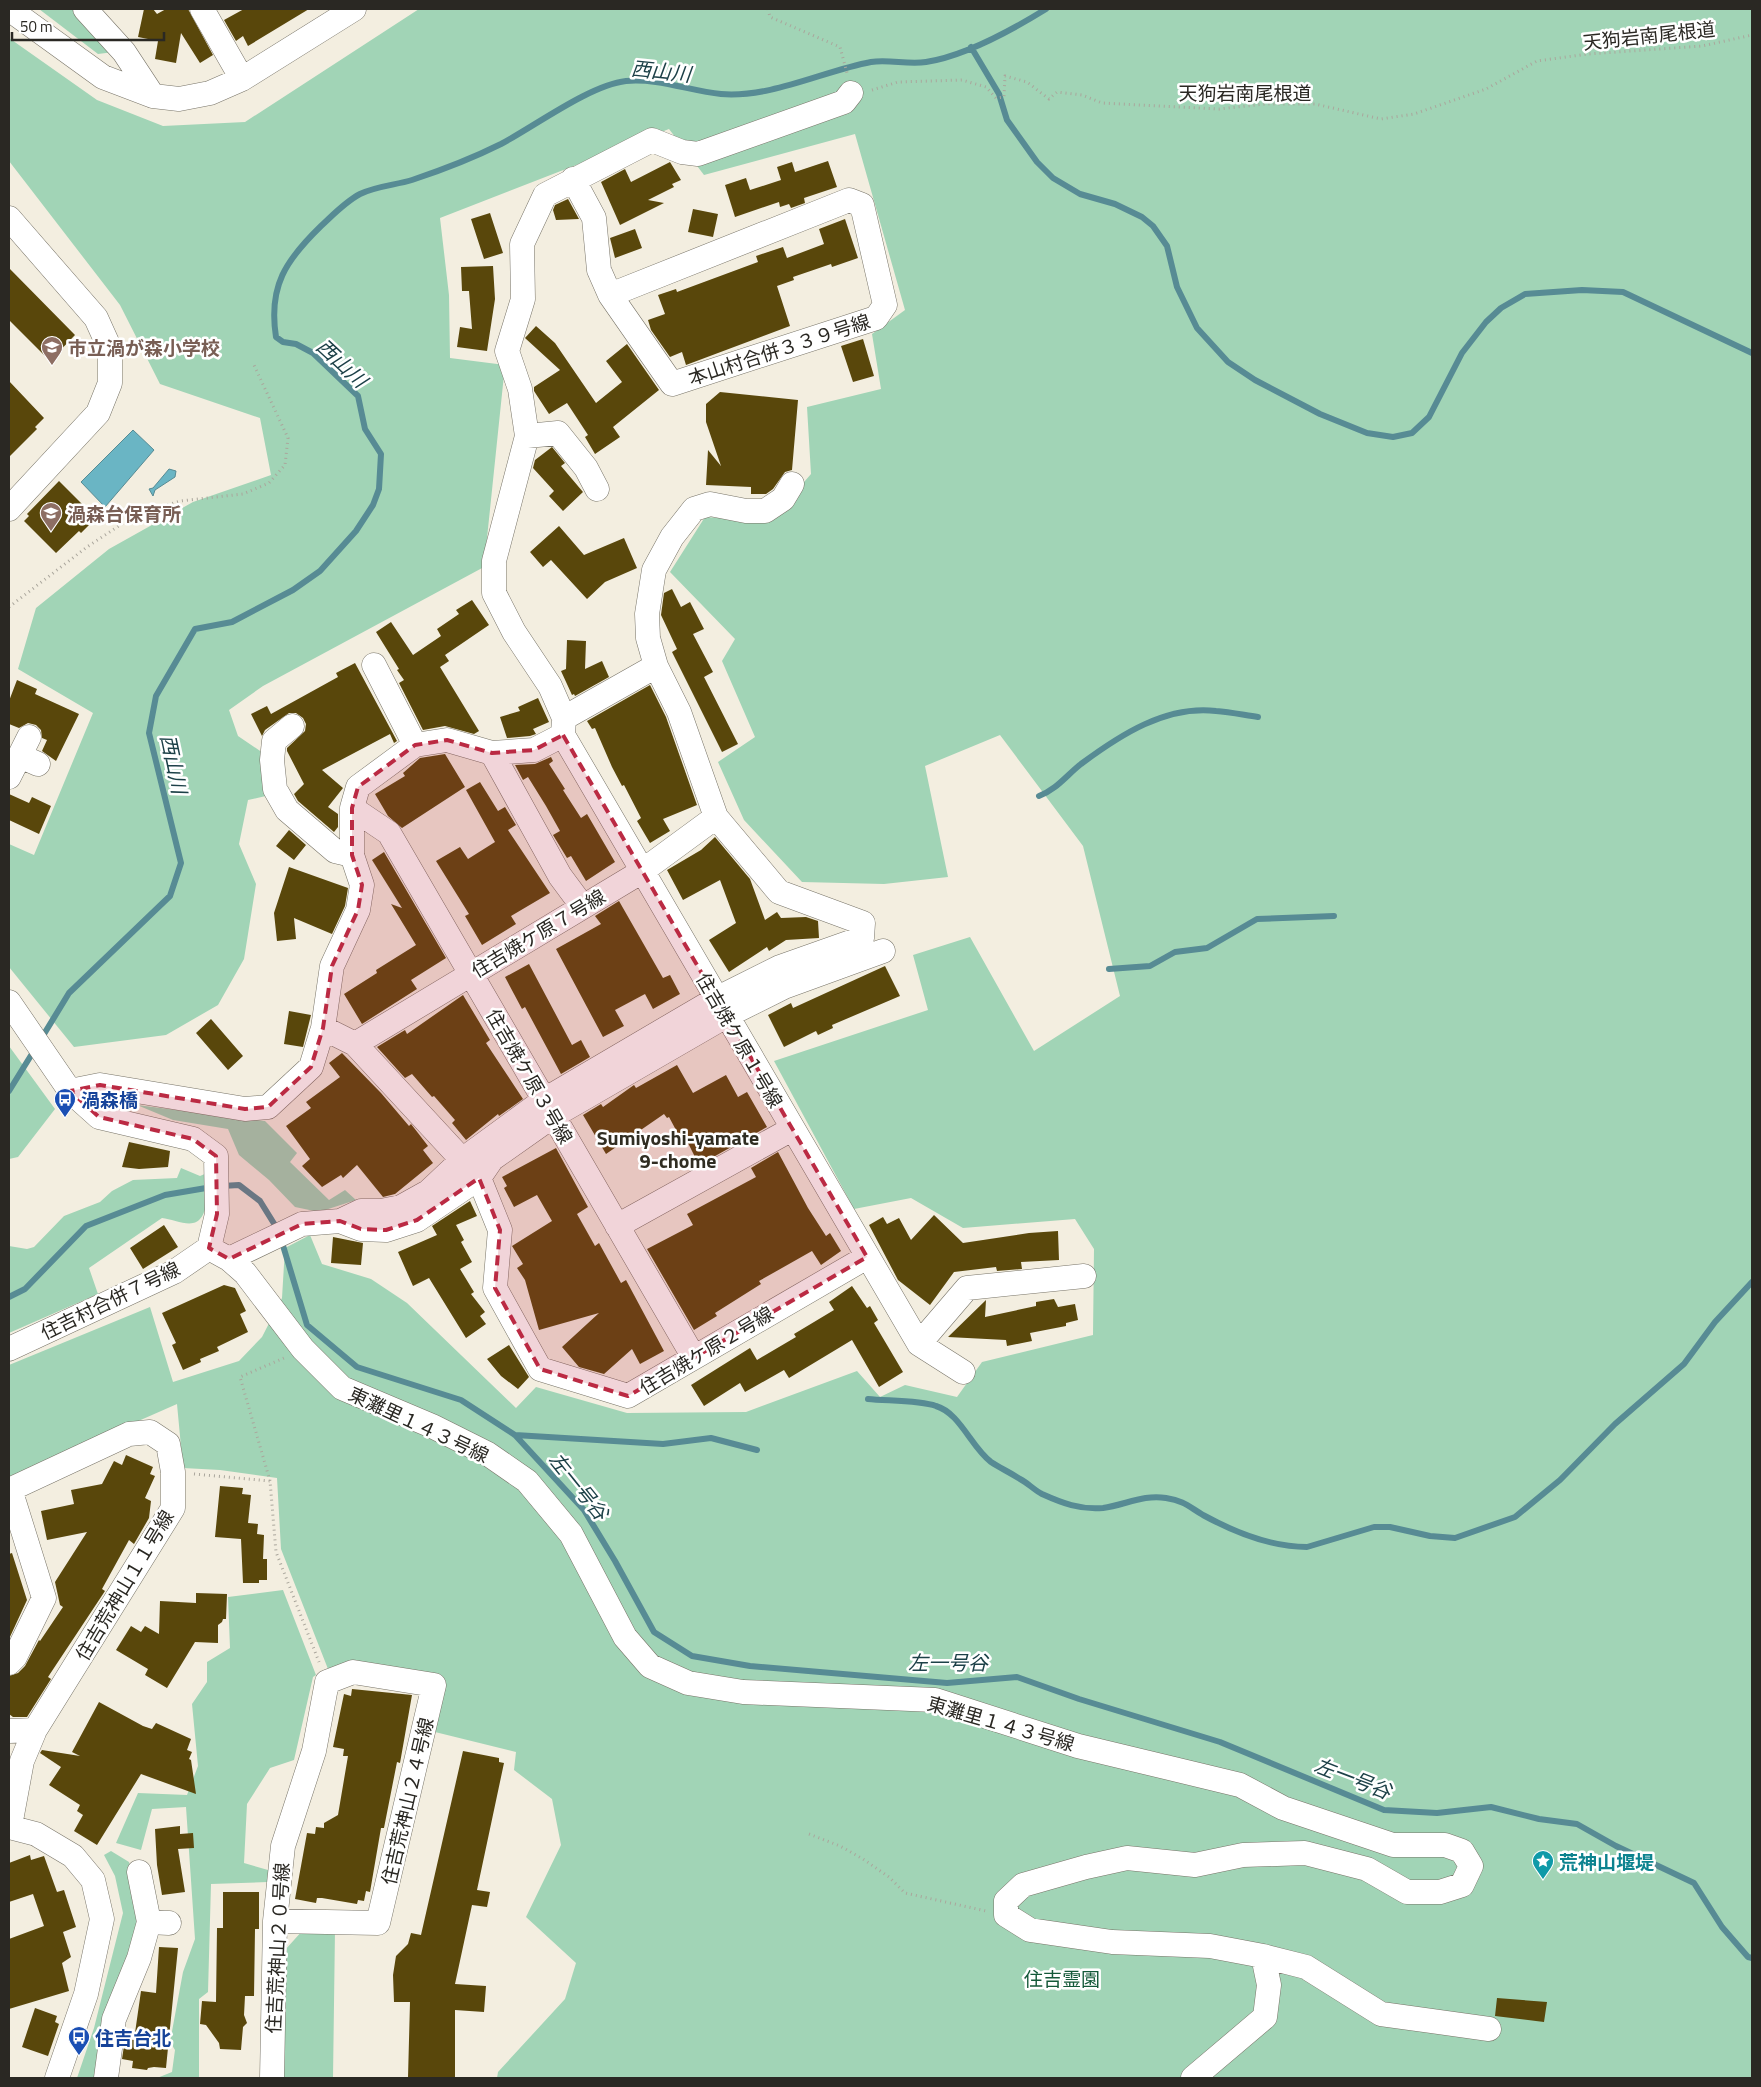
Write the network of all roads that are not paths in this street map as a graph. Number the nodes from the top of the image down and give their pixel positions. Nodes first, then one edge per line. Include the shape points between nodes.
1 (9, 9) edge
2 (85, 9) edge
3 (202, 9) edge
4 (354, 9) edge
5 (326, 16) edge
6 (242, 79) junction
7 (849, 83) road end
8 (152, 96) junction
9 (573, 179) junction
10 (9, 218) edge
11 (610, 295) junction
12 (527, 436) junction
13 (792, 484) dead end
14 (597, 489) dead end
15 (9, 509) edge
16 (374, 665) dead end
17 (656, 666) junction
18 (292, 726) dead end
19 (564, 727) junction
20 (415, 745) junction
21 (29, 752) dead end
22 (492, 753) junction
23 (9, 777) edge
24 (352, 808) junction
25 (716, 817) junction
26 (352, 855) junction
27 (641, 872) junction
28 (583, 907) junction
29 (883, 951) dead end
30 (470, 973) junction
31 (10, 1005) edge
32 (721, 1007) junction
33 (323, 1028) junction
34 (355, 1044) junction
35 (66, 1087) junction
36 (549, 1108) junction
37 (792, 1129) junction
38 (462, 1160) junction
39 (479, 1178) junction
40 (340, 1221) junction
41 (617, 1226) junction
42 (209, 1248) junction
43 (239, 1254) junction
44 (867, 1257) junction
45 (1084, 1276) dead end
46 (918, 1344) junction
47 (9, 1349) edge
48 (693, 1356) junction
49 (963, 1372) dead end
50 (10, 1490) edge
51 (9, 1663) edge
52 (327, 1682) joint
53 (35, 1730) junction
54 (9, 1731) edge
55 (10, 1826) edge
56 (139, 1872) dead end
57 (275, 1921) junction
58 (1263, 1956) junction
59 (1489, 2029) dead end
60 (57, 2078) edge
61 (106, 2078) edge
62 (272, 2078) edge
63 (1193, 2078) edge

1 - 8 street via 103,77
2 - 8 street via 124,52
3 - 6 street
4 - 5 street
5 - 6 street
6 - 8 street via 210,93 179,99
7 - 9 street via 844,102 698,154 682,152 652,140
9 - 11 street, 本山村合併３３９号線 via 594,218 599,270
9 - 12 street via 545,195 522,244 523,299 507,351 520,388
10 - 15 street via 96,318 110,349 110,382 98,413
11 - 11 street, 本山村合併３３９号線 via 849,200 862,205 884,305 876,318 672,384
12 - 14 street via 558,433 586,468
12 - 19 street, 住吉焼ケ原１号線 via 494,561 494,593 514,632 550,686
13 - 17 street via 783,499 765,511 710,504 694,509 672,537 654,570 647,614 648,638
16 - 20 street
17 - 19 street
17 - 25 street via 679,712
18 - 26 street via 274,741 275,790 287,810 300,822 335,851
19 - 22 street via 534,750
19 - 27 street, 住吉焼ケ原１号線
20 - 22 street via 447,740
20 - 24 street via 358,787
21 - 23 street
22 - 28 street via 560,876
24 - 26 street
24 - 30 street, 住吉焼ケ原３号線 via 388,833
25 - 27 street, 住吉焼ケ原７号線
25 - 32 street via 779,892 863,923 862,938 780,967
26 - 33 street via 362,885 358,910 332,966
27 - 28 street, 住吉焼ケ原７号線
27 - 32 street, 住吉焼ケ原１号線
28 - 30 street, 住吉焼ケ原７号線
29 - 32 street
30 - 34 street, 住吉焼ケ原７号線
30 - 36 street, 住吉焼ケ原３号線
31 - 35 street
32 - 36 street
32 - 37 street, 住吉焼ケ原１号線
33 - 34 street, 住吉焼ケ原２号線
33 - 35 street via 311,1067 268,1107 245,1109 100,1085
34 - 38 street, 住吉焼ケ原２号線
35 - 42 street via 99,1117 193,1139 216,1156 217,1214
36 - 38 street
36 - 39 street via 492,1159
36 - 41 street, 住吉焼ケ原３号線
37 - 41 street
37 - 44 street, 住吉焼ケ原１号線
38 - 39 street, 住吉焼ケ原２号線
38 - 40 street via 428,1192 401,1206 381,1211 361,1210
39 - 40 street via 418,1220 386,1230 361,1229
39 - 48 street, 住吉焼ケ原２号線 via 500,1230 495,1288 540,1369 628,1396
40 - 43 street via 302,1224
41 - 48 street, 住吉焼ケ原３号線
42 - 43 street, 東灘里１４３号線
42 - 47 street, 住吉村合併７号線 via 174,1272
43 - 58 street, 東灘里１４３号線 via 245,1273 303,1349 342,1388 488,1454 527,1481 571,1534 625,1637 650,1666 688,1683 742,1692 935,1700 1078,1746 1240,1785 1283,1808 1394,1845 1445,1844 1462,1851 1471,1866 1462,1885 1440,1892 1407,1892 1367,1870 1305,1853 1243,1855 1195,1865 1127,1858 1024,1885 1006,1901 1006,1916 1030,1930 1112,1942 1210,1946
44 - 46 street, 住吉焼ケ原１号線
44 - 48 street, 住吉焼ケ原２号線
45 - 46 street via 968,1288
46 - 49 street, 住吉焼ケ原１号線
50 - 51 street via 44,1598
50 - 53 street, 住吉荒神山１１号線 via 129,1434 150,1432 168,1444 173,1472 173,1508
52 - 57 street, 住吉荒神山２０号線 via 314,1751 283,1846
52 - 57 street, 住吉荒神山２４号線 via 353,1672 434,1685 378,1923
53 - 54 street
53 - 55 street, 住吉荒神山１１号線 via 22,1761
55 - 60 street via 36,1834 73,1856 93,1880 102,1919 86,1994
56 - 61 street via 159,1923 139,1958 114,2019
57 - 62 street, 住吉荒神山２０号線
58 - 59 street via 1306,1967 1381,2014
58 - 63 street via 1269,1985 1265,2017

